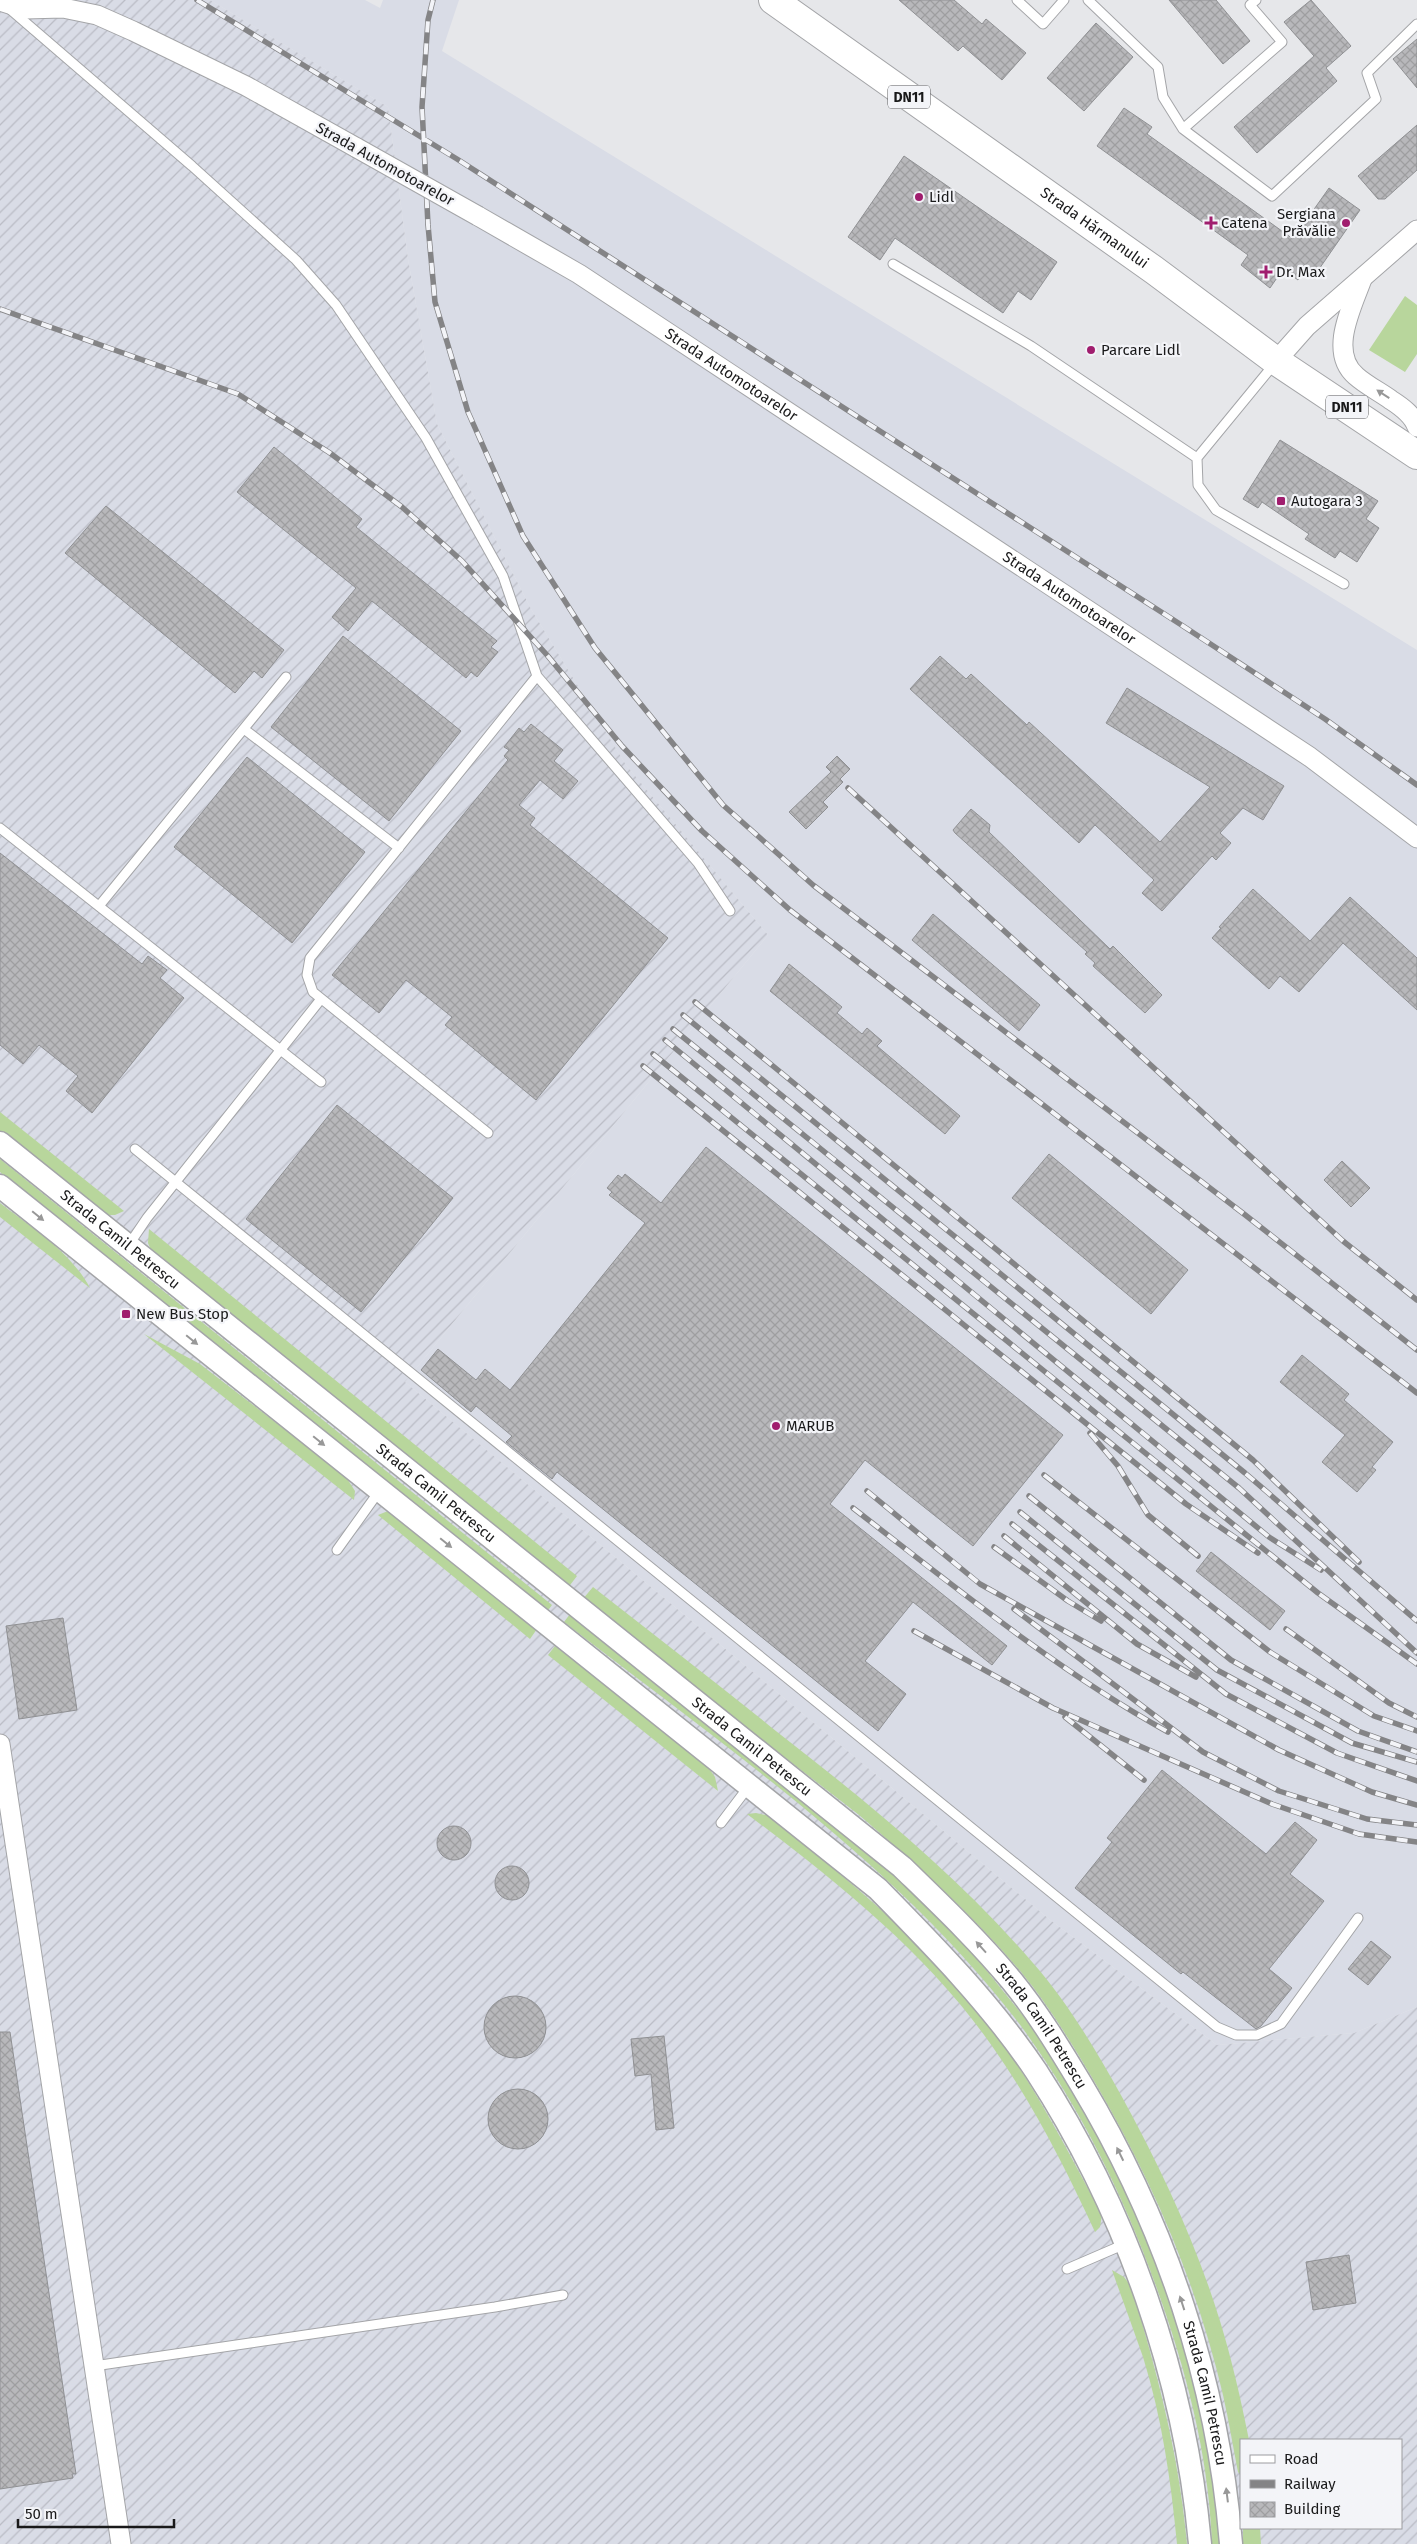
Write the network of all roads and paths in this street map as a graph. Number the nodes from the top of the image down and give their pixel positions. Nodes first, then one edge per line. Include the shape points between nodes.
1 (773, 0) edge
2 (1017, 0) edge
3 (1064, 0) edge
4 (1088, 0) edge
5 (1, 2) edge
6 (1251, 2) edge
7 (1417, 24) edge
8 (1183, 129) junction
9 (1417, 230) edge
10 (894, 264) dead end
11 (1362, 278) junction
12 (1276, 360) junction
13 (1417, 427) edge
14 (1417, 455) edge
15 (1197, 458) junction
16 (1344, 584) dead end
17 (538, 676) junction
18 (286, 677) dead end
19 (244, 729) junction
20 (0, 828) edge
21 (1417, 838) edge
22 (399, 848) junction
23 (99, 906) junction
24 (730, 911) dead end
25 (322, 998) junction
26 (281, 1049) junction
27 (321, 1082) dead end
28 (488, 1133) dead end
29 (0, 1143) edge
30 (135, 1149) dead end
31 (176, 1182) junction
32 (0, 1186) edge
33 (128, 1246) junction
34 (380, 1490) junction
35 (337, 1550) dead end
36 (0, 1744) edge
37 (749, 1785) junction
38 (721, 1823) dead end
39 (1358, 1918) dead end
40 (1125, 2244) junction
41 (1067, 2269) dead end
42 (563, 2295) dead end
43 (94, 2366) junction
44 (121, 2544) edge
45 (1200, 2544) edge
46 (1231, 2544) edge

1 - 12 main road, Strada Hărmanului / DN11
2 - 3 lane via 1043,24
4 - 8 lane via 1158,67 1163,97
5 - 17 lane via 296,260 336,305 426,438 503,576
5 - 21 street, Strada Automotoarelor, bridge via 25,9 63,8 97,15 133,31 246,86 579,274 1310,757
6 - 8 lane via 1282,42
7 - 8 lane via 1367,73 1376,99 1272,196
9 - 11 street
10 - 15 lane via 1031,346
11 - 12 street via 1307,326
13 -> 11 street via 1414,419 1400,405 1355,376 1344,359 1342,345 1348,317
12 - 14 main road, Strada Hărmanului / DN11
12 - 15 lane
15 - 16 lane via 1198,484 1216,510
17 - 22 lane
17 - 24 lane via 698,863
18 - 19 lane
19 - 22 lane
19 - 23 lane
20 - 23 lane
22 - 25 lane via 310,958 308,975 313,992
23 - 26 lane
25 - 26 lane
25 - 28 lane
26 - 27 lane
26 - 31 lane
29 - 33 street, Strada Camil Petrescu
30 - 31 lane
31 - 33 lane
31 - 39 lane via 1218,2027 1236,2035 1257,2035 1281,2024
32 -> 34 street, Strada Camil Petrescu
46 -> 33 street, Strada Camil Petrescu via 1227,2494 1211,2408 1195,2341 1169,2262 1105,2124 1060,2048 1012,1982 961,1925 902,1867
34 - 35 lane
34 -> 37 street, Strada Camil Petrescu
36 - 43 street
37 - 38 lane
37 - 40 street, Strada Camil Petrescu via 878,1889 932,1943 985,2004 1035,2071 1072,2132
40 - 41 lane
40 - 45 street, Strada Camil Petrescu via 1161,2345 1180,2416 1194,2484
42 - 43 lane
43 - 44 street

